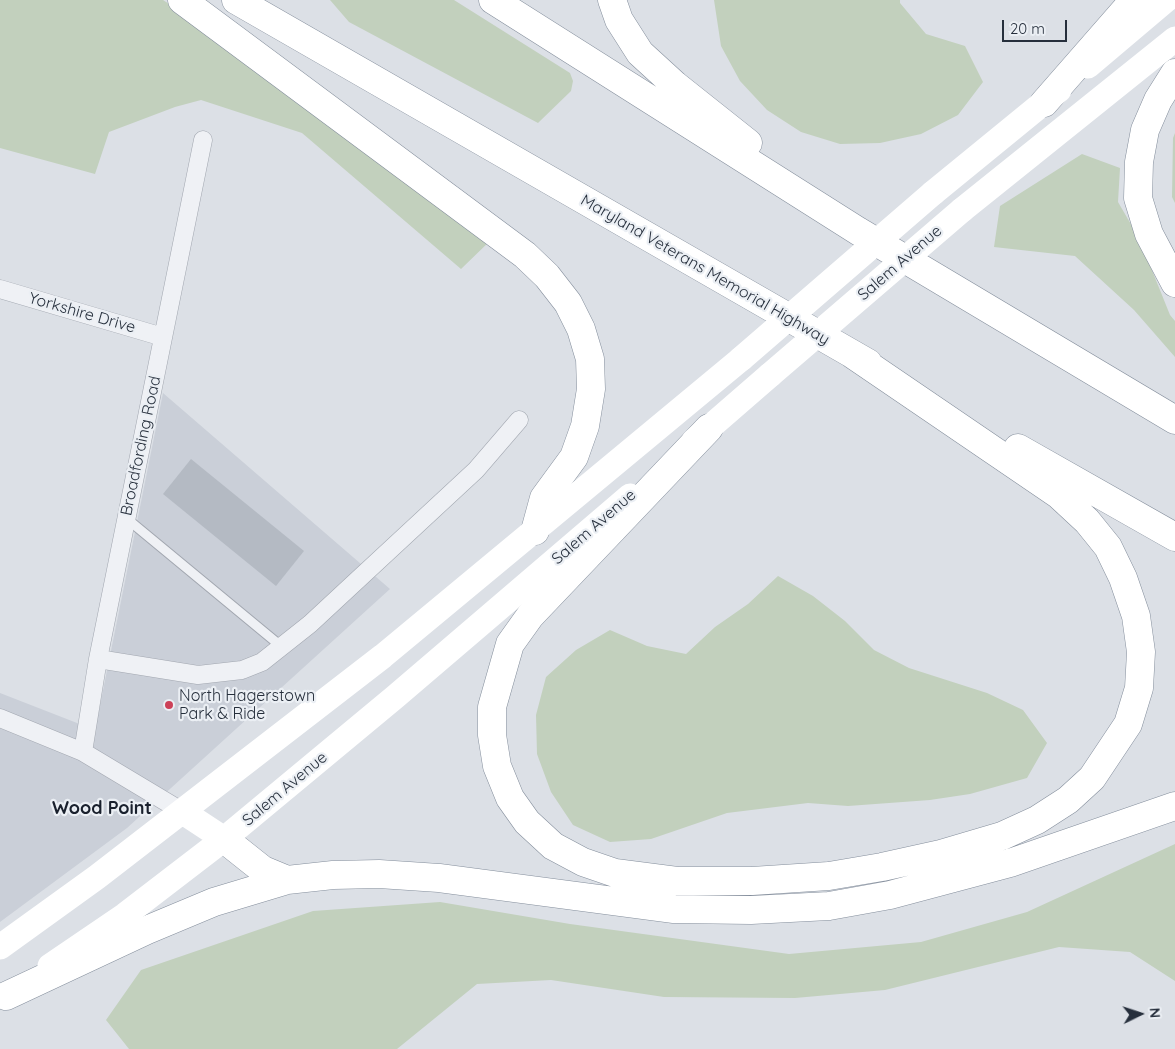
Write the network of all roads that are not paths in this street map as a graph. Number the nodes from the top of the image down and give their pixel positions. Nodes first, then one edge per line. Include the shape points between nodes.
1 (182, 0) edge
2 (236, 0) edge
3 (493, 0) edge
4 (612, 0) edge
5 (1134, 0) edge
6 (1166, 0) edge
7 (1175, 39) edge
8 (1175, 73) edge
9 (1044, 103) junction
10 (203, 140) dead end
11 (858, 231) junction
12 (1175, 283) edge
13 (0, 289) edge
14 (163, 337) junction
15 (852, 354) junction
16 (519, 420) dead end
17 (1175, 420) edge
18 (709, 428) junction
19 (126, 518) junction
20 (535, 531) junction
21 (1175, 537) edge
22 (282, 647) junction
23 (98, 659) junction
24 (0, 718) edge
25 (83, 752) junction
26 (1175, 806) edge
27 (183, 812) junction
28 (224, 840) junction
29 (287, 880) junction
30 (0, 947) edge
31 (3, 998) edge

1 - 20 highway via 525,255 548,276 568,303 581,329 590,359 591,389 585,426 574,457 544,498
2 - 15 highway, Maryland Veterans Memorial Highway
3 - 11 highway
4 - 11 highway via 619,20 640,53
5 - 9 highway
6 - 9 main road, Salem Avenue
7 - 18 main road, Salem Avenue, bridge via 962,210
8 - 12 highway via 1145,130 1139,162 1138,198 1149,234
9 - 20 main road, Salem Avenue, bridge via 933,193 742,359
10 - 14 street, Broadfording Road
11 - 17 highway
13 - 14 street, Yorkshire Drive
14 - 19 street, Broadfording Road
15 - 18 highway via 1059,496 1087,521 1108,547 1124,578 1136,616 1141,652 1140,688 1128,724 1092,778 1068,800 1037,820 976,844 882,867 829,876 752,882 677,881 616,873 583,862 553,846 527,822 510,798 497,766 492,735 492,707 510,644 530,616
15 - 21 highway, Maryland Veterans Memorial Highway
16 - 22 street via 476,470
18 - 28 main road, Salem Avenue
19 - 22 lane
19 - 23 street, Broadfording Road
20 - 27 main road, Salem Avenue via 383,656
22 - 23 street via 262,662 225,674 198,675
23 - 25 street, Broadfording Road
24 - 25 street
25 - 27 street
26 - 29 highway via 985,870 890,895 829,906 674,909 438,878 333,874
27 - 28 main road
27 - 30 main road, Salem Avenue
28 - 29 highway via 263,870
28 - 31 main road, Salem Avenue via 124,915
29 - 31 highway via 214,902

